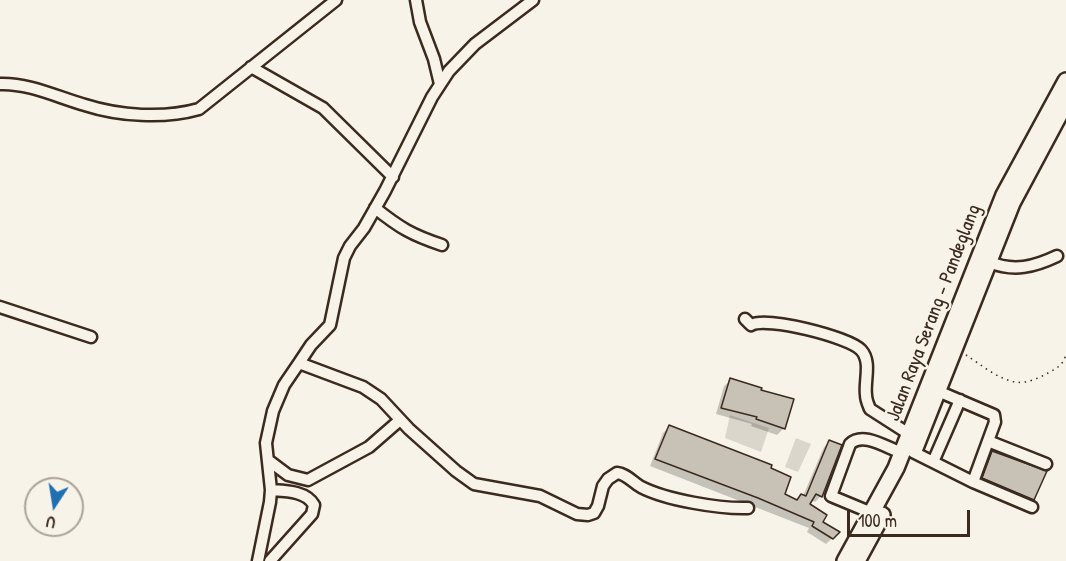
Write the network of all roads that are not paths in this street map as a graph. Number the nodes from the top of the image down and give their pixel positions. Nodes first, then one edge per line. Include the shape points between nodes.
1 (336, 0) edge
2 (416, 0) edge
3 (533, 0) edge
4 (251, 68) junction
5 (1066, 81) edge
6 (0, 84) edge
7 (440, 84) junction
8 (1066, 102) edge
9 (393, 177) junction
10 (375, 208) junction
11 (442, 245) dead end
12 (1057, 256) dead end
13 (989, 262) junction
14 (0, 307) edge
15 (745, 319) dead end
16 (91, 337) dead end
17 (299, 363) junction
18 (933, 389) junction
19 (960, 400) junction
20 (400, 420) junction
21 (909, 434) junction
22 (988, 441) junction
23 (906, 457) junction
24 (268, 460) junction
25 (933, 462) junction
26 (1046, 464) dead end
27 (973, 482) junction
28 (271, 490) junction
29 (1032, 507) dead end
30 (748, 508) dead end
31 (872, 513) junction
32 (856, 560) edge
33 (258, 561) edge
34 (270, 561) edge

1 - 4 street
2 - 7 street
3 - 7 street via 475,44
4 - 6 street via 199,109 153,116 88,106 18,84
4 - 9 street via 323,108
5 - 18 highway, Jalan Raya Serang - Pandeglang via 996,211
7 - 9 street
8 - 13 highway, Jalan Raya Serang - Pandeglang via 1012,203
9 - 10 street
10 - 11 street via 401,229
10 - 17 street via 344,258 330,325
12 - 13 street via 1025,268
13 - 18 highway, Jalan Raya Serang - Pandeglang via 955,348
14 - 16 street
15 - 21 street via 751,325 778,323 848,340 862,351 867,363 866,395 870,409
17 - 20 street via 363,387 381,399
17 - 24 street via 273,411 267,434
18 - 19 street
18 - 21 highway, Jalan Raya Serang - Pandeglang
18 - 23 highway, Jalan Raya Serang - Pandeglang
19 - 22 street via 993,415 995,422
19 - 25 street
20 - 24 street via 369,447 308,480 288,475
20 - 30 street via 474,484 540,496 582,515 594,513 603,486 617,473 641,487 671,497 721,508
21 - 23 highway, Jalan Raya Serang - Pandeglang
22 - 26 street
22 - 27 street
23 - 25 street
23 - 31 highway, Jalan Raya Serang - Pandeglang
23 - 31 street via 864,438 850,444 828,501
23 - 32 highway, Jalan Raya Serang - Pandeglang
24 - 28 street
25 - 27 street
27 - 29 street
28 - 33 street
28 - 34 street via 297,493 308,497 314,505 312,514
31 - 32 highway, Jalan Raya Serang - Pandeglang

